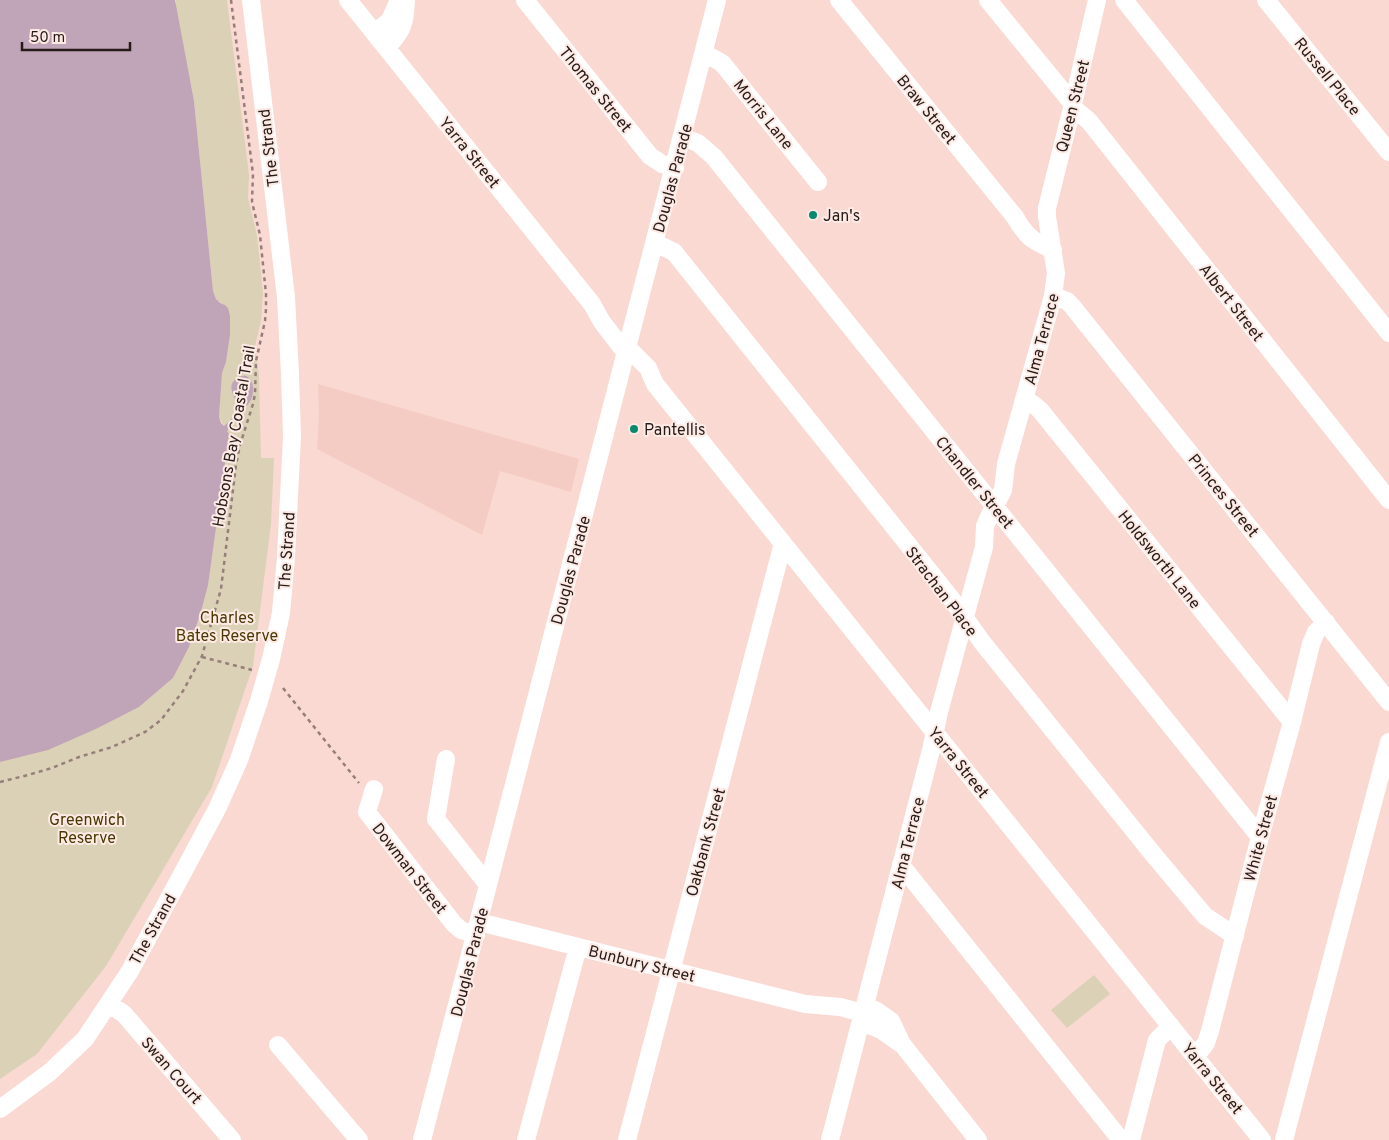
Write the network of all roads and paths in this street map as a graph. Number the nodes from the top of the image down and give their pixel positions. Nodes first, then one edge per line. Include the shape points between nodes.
1 (232, 0) edge
2 (251, 0) edge
3 (348, 0) edge
4 (399, 0) edge
5 (406, 0) edge
6 (525, 0) edge
7 (717, 0) edge
8 (839, 0) edge
9 (988, 0) edge
10 (1097, 0) edge
11 (1124, 0) edge
12 (1266, 0) edge
13 (375, 33) junction
14 (387, 47) junction
15 (704, 53) junction
16 (1073, 106) junction
17 (683, 137) junction
18 (1389, 152) edge
19 (675, 168) junction
20 (818, 182) dead end
21 (1046, 212) junction
22 (1015, 218) junction
23 (655, 243) junction
24 (1053, 250) junction
25 (1053, 296) junction
26 (592, 304) junction
27 (635, 321) junction
28 (1389, 333) edge
29 (627, 351) junction
30 (621, 374) junction
31 (655, 384) junction
32 (1024, 399) junction
33 (1389, 500) edge
34 (996, 507) junction
35 (783, 543) junction
36 (964, 617) junction
37 (1326, 622) junction
38 (201, 657) junction
39 (256, 671) dead end
40 (283, 688) dead end
41 (1389, 702) edge
42 (1292, 722) junction
43 (934, 731) junction
44 (1389, 742) edge
45 (446, 759) dead end
46 (0, 782) edge
47 (373, 794) joint
48 (1260, 837) junction
49 (901, 865) junction
50 (488, 885) junction
51 (477, 929) junction
52 (1235, 936) junction
53 (578, 947) junction
54 (672, 970) junction
55 (109, 1004) junction
56 (862, 1016) junction
57 (1171, 1026) junction
58 (278, 1044) dead end
59 (1196, 1056) junction
60 (0, 1109) edge
61 (232, 1140) edge
62 (359, 1140) edge
63 (422, 1140) edge
64 (526, 1140) edge
65 (627, 1140) edge
66 (830, 1140) edge
67 (978, 1140) edge
68 (1121, 1140) edge
69 (1130, 1140) edge
70 (1262, 1140) edge
71 (1284, 1140) edge

1 - 38 path, Hobsons Bay Coastal Trail via 266,309 256,361 253,404 236,465 221,589
2 - 55 street, The Strand via 286,296 290,374 290,494 281,613 260,701 217,809
3 - 13 street, Yarra Street
4 - 13 street via 390,20
5 - 14 street via 403,26
6 - 19 street, Thomas Street via 650,156
7 - 15 street, Douglas Parade
8 - 22 street, Braw Street
9 - 16 street, Albert Street
10 - 16 street, Queen Street
11 - 28 street
12 - 18 street, Russell Place
13 - 14 street, Yarra Street
14 - 26 street, Yarra Street
15 - 17 street, Douglas Parade
15 - 20 street, Morris Lane via 722,63
16 - 21 street, Queen Street
16 - 33 street, Albert Street
17 - 19 street, Douglas Parade
17 - 34 street, Chandler Street via 698,142 714,157
19 - 23 street, Douglas Parade
21 - 22 street via 1032,225
21 - 24 street, Alma Terrace
22 - 24 street, Braw Street via 1028,237
23 - 27 street, Douglas Parade
23 - 36 street, Strachan Place via 674,252
24 - 25 street, Alma Terrace via 1056,277
25 - 32 street, Alma Terrace
25 - 37 street, Princes Street via 1072,306
26 - 27 street, Yarra Street via 612,320
26 - 29 street, Yarra Street via 602,322
27 - 29 street, Douglas Parade
29 - 30 street, Douglas Parade
29 - 31 street, Yarra Street via 648,368
30 - 31 street via 640,376
30 - 50 street, Douglas Parade
31 - 35 street, Yarra Street
32 - 34 street, Alma Terrace via 1006,464 1004,488
32 - 42 street, Holdsworth Lane via 1040,410
34 - 36 street, Alma Terrace via 985,526 984,547
34 - 48 street, Chandler Street
35 - 43 street, Yarra Street
35 - 54 street, Oakbank Street
36 - 43 street, Alma Terrace
36 - 52 street, Strachan Place via 1193,902 1205,916
37 - 41 street, Princes Street
37 - 42 street, White Street via 1316,632 1311,644
38 - 39 path
38 - 46 path, Hobsons Bay Coastal Trail via 183,691 160,720 145,732 112,748
40 - 47 path
42 - 48 street, White Street
43 - 49 street, Alma Terrace
43 - 57 street, Yarra Street
44 - 71 street
45 - 50 street via 436,819
47 - 51 street, Dowman Street via 367,812 454,924 461,930
48 - 52 street, White Street
49 - 56 street, Alma Terrace
49 - 68 street
50 - 51 street, Douglas Parade
51 - 53 street, Bunbury Street
51 - 63 street, Douglas Parade
52 - 59 street, White Street via 1210,1031
53 - 54 street, Bunbury Street
53 - 64 street
54 - 56 street, Bunbury Street via 805,1004 840,1019
54 - 65 street, Oakbank Street
55 - 60 street, The Strand via 85,1039 50,1072
55 - 61 street, Swan Court via 124,1014
56 - 66 street, Alma Terrace
56 - 67 street, Bunbury Street via 905,1048
57 - 59 street, Yarra Street
57 - 69 street via 1156,1044
58 - 62 street
59 - 70 street, Yarra Street

